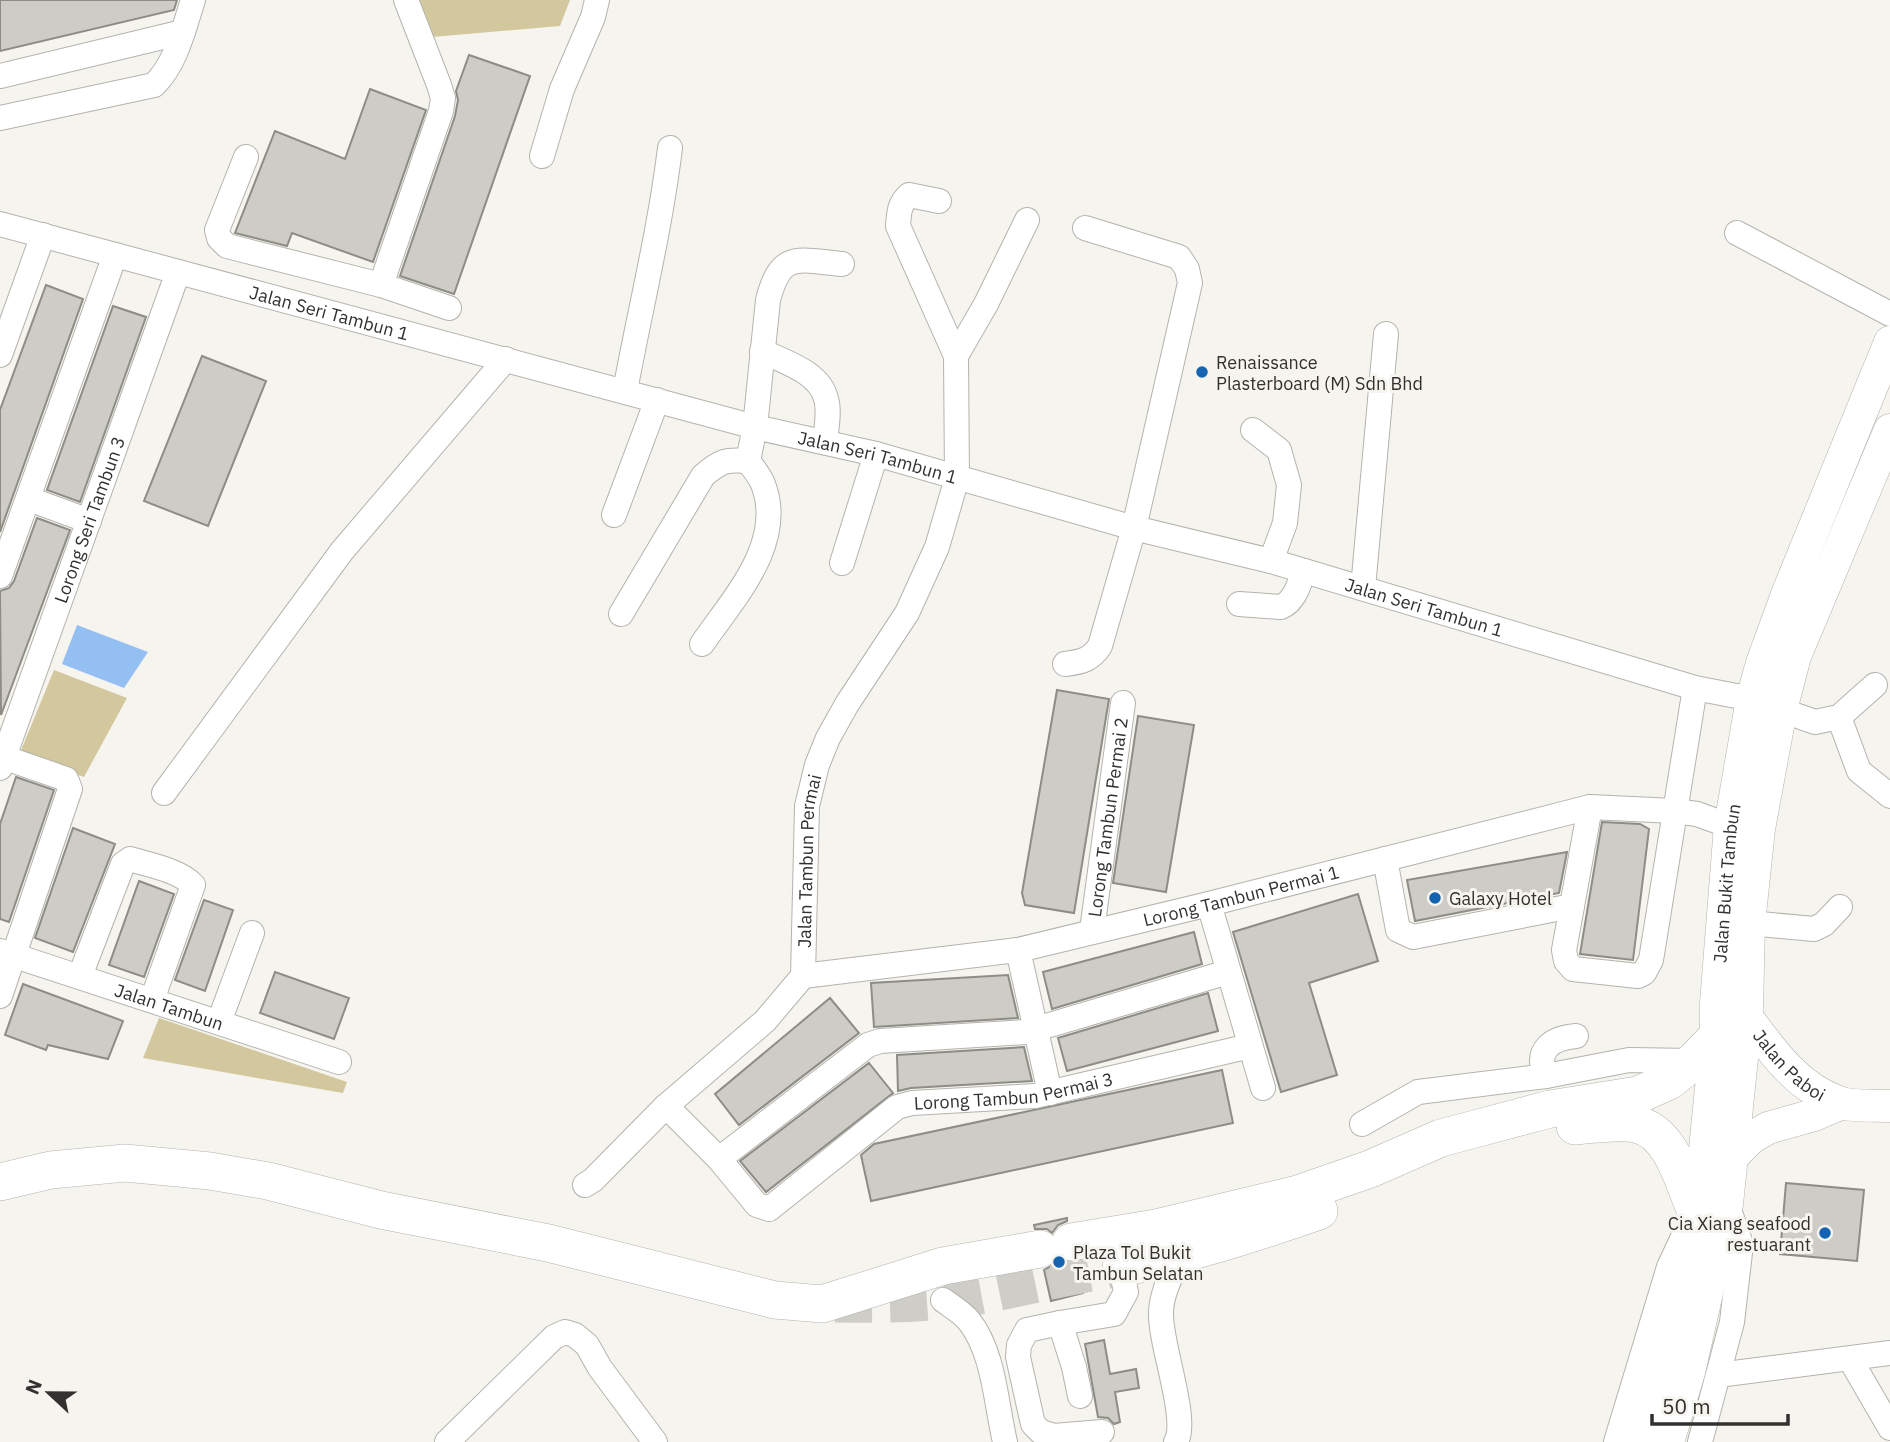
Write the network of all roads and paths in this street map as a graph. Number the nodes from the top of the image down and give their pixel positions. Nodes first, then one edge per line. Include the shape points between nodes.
1 (193, 0) edge
2 (405, 0) edge
3 (597, 0) edge
4 (183, 32) junction
5 (0, 76) edge
6 (0, 118) edge
7 (670, 148) dead end
8 (542, 156) dead end
9 (246, 157) dead end
10 (939, 201) dead end
11 (1027, 220) dead end
12 (0, 224) edge
13 (1085, 228) dead end
14 (1737, 233) dead end
15 (43, 235) junction
16 (115, 255) junction
17 (842, 264) dead end
18 (178, 272) junction
19 (381, 285) junction
20 (449, 308) dead end
21 (1890, 314) edge
22 (1386, 334) dead end
23 (1890, 342) edge
24 (762, 351) junction
25 (0, 353) edge
26 (956, 356) junction
27 (506, 359) junction
28 (625, 391) junction
29 (657, 400) junction
30 (755, 427) junction
31 (1890, 429) edge
32 (1253, 430) dead end
33 (825, 442) junction
34 (876, 454) junction
35 (748, 461) junction
36 (957, 478) junction
37 (29, 499) junction
38 (614, 515) dead end
39 (89, 521) junction
40 (1134, 528) junction
41 (1271, 561) junction
42 (842, 563) dead end
43 (1304, 571) junction
44 (0, 576) edge
45 (1363, 589) junction
46 (1239, 604) dead end
47 (621, 614) dead end
48 (702, 644) dead end
49 (1065, 664) dead end
50 (1875, 685) dead end
51 (1695, 688) junction
52 (1752, 699) junction
53 (1123, 703) dead end
54 (1782, 710) junction
55 (1839, 717) junction
56 (1, 760) edge
57 (164, 793) dead end
58 (1890, 796) edge
59 (1590, 807) junction
60 (1675, 811) junction
61 (1730, 826) junction
62 (1385, 859) junction
63 (1209, 904) junction
64 (1572, 906) junction
65 (1840, 907) dead end
66 (1749, 923) junction
67 (1092, 930) junction
68 (252, 933) dead end
69 (1018, 950) junction
70 (7, 954) edge
71 (1228, 972) junction
72 (80, 976) junction
73 (803, 976) junction
74 (0, 996) edge
75 (152, 1000) junction
76 (1746, 1016) junction
77 (219, 1022) junction
78 (1034, 1029) junction
79 (1576, 1036) dead end
80 (1250, 1046) junction
81 (1705, 1050) junction
82 (339, 1062) dead end
83 (1546, 1076) junction
84 (1263, 1088) dead end
85 (1050, 1093) junction
86 (1842, 1103) junction
87 (666, 1106) junction
88 (1890, 1106) edge
89 (1362, 1124) dead end
90 (1733, 1156) junction
91 (0, 1158) edge
92 (719, 1159) junction
93 (0, 1182) edge
94 (585, 1185) dead end
95 (1711, 1207) junction
96 (548, 1243) junction
97 (1118, 1252) junction
98 (1180, 1257) junction
99 (1697, 1280) junction
100 (943, 1300) dead end
101 (1060, 1323) junction
102 (1889, 1354) edge
103 (1850, 1359) junction
104 (1718, 1375) junction
105 (1080, 1396) dead end
106 (1890, 1428) edge
107 (1102, 1432) dead end
108 (447, 1442) edge
109 (655, 1442) edge
110 (1005, 1442) edge
111 (1176, 1442) edge
112 (1616, 1442) edge
113 (1642, 1442) edge
114 (1668, 1442) edge
115 (1700, 1442) edge

1 - 4 street
2 - 19 street via 443,98
3 - 8 street
4 - 5 street
4 - 6 street via 154,85
7 - 28 street via 662,214
9 - 19 street via 217,230 227,246
10 - 26 street via 909,195 899,211 898,226
11 - 26 street
12 - 15 street, Jalan Seri Tambun 1
13 - 40 street via 1179,257 1190,283
14 - 21 street
15 - 16 street, Jalan Seri Tambun 1
15 - 25 street
16 - 18 street, Jalan Seri Tambun 1
16 - 37 street
17 - 24 street via 792,260 779,270 768,300
18 - 27 street, Jalan Seri Tambun 1
18 - 39 street, Lorong Seri Tambun 3
19 - 20 street
22 - 45 street
23 - 52 main road, Jalan Bukit Tambun via 1788,592
24 - 30 street
24 - 33 street via 810,374 821,387 827,400
26 - 36 street, Jalan Tambun Permai
27 - 28 street, Jalan Seri Tambun 1
27 - 57 street via 342,551
28 - 29 street, Jalan Seri Tambun 1
29 - 30 street, Jalan Seri Tambun 1
29 - 38 street
30 - 33 street, Jalan Seri Tambun 1
30 - 35 street
31 - 54 main road, Jalan Bukit Tambun via 1795,656
32 - 41 street via 1279,450 1289,485 1285,523
33 - 34 street, Jalan Seri Tambun 1
34 - 36 street, Jalan Seri Tambun 1
34 - 42 street
35 - 47 street via 729,459 703,476
35 - 48 street via 763,483 769,510 767,537 750,574
36 - 40 street, Jalan Seri Tambun 1
36 - 73 street, Jalan Tambun Permai via 937,547 908,613 847,704 817,765 807,806
37 - 39 street
37 - 44 street
39 - 56 street, Lorong Seri Tambun 3
40 - 41 street, Jalan Seri Tambun 1
40 - 49 street via 1100,646 1085,661
41 - 43 street, Jalan Seri Tambun 1
43 - 45 street, Jalan Seri Tambun 1
43 - 46 street via 1287,605
45 - 51 street, Jalan Seri Tambun 1
50 - 55 street
51 - 52 street, Jalan Seri Tambun 1
51 - 60 street
52 - 61 main road, Jalan Bukit Tambun
53 - 67 street, Lorong Tambun Permai 2
54 - 55 street via 1815,722
54 - 66 main road, Jalan Bukit Tambun via 1759,829
55 - 58 street via 1859,771
56 - 70 street via 66,779 70,789
59 - 60 street, Lorong Tambun Permai 1
59 - 62 street, Lorong Tambun Permai 1
59 - 64 street
60 - 61 street, Lorong Tambun Permai 1
60 - 64 street via 1651,960 1644,973 1573,969 1564,950
61 - 81 main road, Jalan Bukit Tambun via 1716,1003
62 - 63 street, Lorong Tambun Permai 1
62 - 64 street via 1398,930 1413,937
63 - 67 street, Lorong Tambun Permai 1
63 - 71 street
65 - 66 street via 1814,929
66 - 76 main road, Jalan Bukit Tambun
67 - 69 street, Lorong Tambun Permai 1
68 - 77 street
69 - 73 street, Lorong Tambun Permai 1
69 - 78 street
70 - 72 street, Jalan Tambun
70 - 74 street
71 - 78 street
71 - 80 street
72 - 75 street, Jalan Tambun
72 - 75 street via 122,864 130,859 193,884
73 - 87 street via 765,1021
75 - 77 street, Jalan Tambun
76 - 86 main road, Jalan Paboi via 1798,1079
76 - 90 main road, Jalan Bukit Tambun
77 - 82 street, Jalan Tambun
78 - 85 street
78 - 92 street via 868,1045
79 - 83 street via 1550,1043 1542,1060
80 - 84 street
80 - 85 street, Lorong Tambun Permai 3
81 - 83 street
81 - 95 main road, Jalan Bukit Tambun via 1703,1169
81 - 97 highway via 1669,1081 1638,1095 1550,1109 1441,1138 1370,1169 1221,1214
83 - 89 street via 1418,1093
85 - 92 street, Lorong Tambun Permai 3 via 897,1107 769,1209 757,1205
86 - 88 main road, Jalan Paboi
86 - 90 main road, Jalan Paboi via 1768,1128
87 - 92 street
87 - 94 street
90 - 95 main road, Jalan Bukit Tambun
91 - 96 highway via 75,1143 211,1148 390,1188
93 - 96 highway via 85,1166 164,1165 268,1181 381,1210
95 - 98 highway via 1659,1137 1648,1129 1634,1124 1556,1126
95 - 99 main road, Jalan Bukit Tambun
95 - 104 street via 1741,1244 1732,1322
95 - 112 street via 1669,1267
96 - 97 highway via 775,1300 822,1304 943,1266 1056,1245
97 - 98 highway
97 - 101 street via 1126,1292 1114,1314
98 - 111 street via 1161,1309 1180,1417
99 - 113 main road, Jalan Bukit Tambun
99 - 114 main road, Jalan Bukit Tambun via 1689,1372
100 - 110 street via 969,1320 980,1340
101 - 105 street
101 - 107 street via 1027,1330 1018,1345 1033,1424 1054,1436
102 - 103 street
103 - 104 street
103 - 106 street
104 - 115 street
108 - 109 street via 554,1337 565,1332 587,1345

